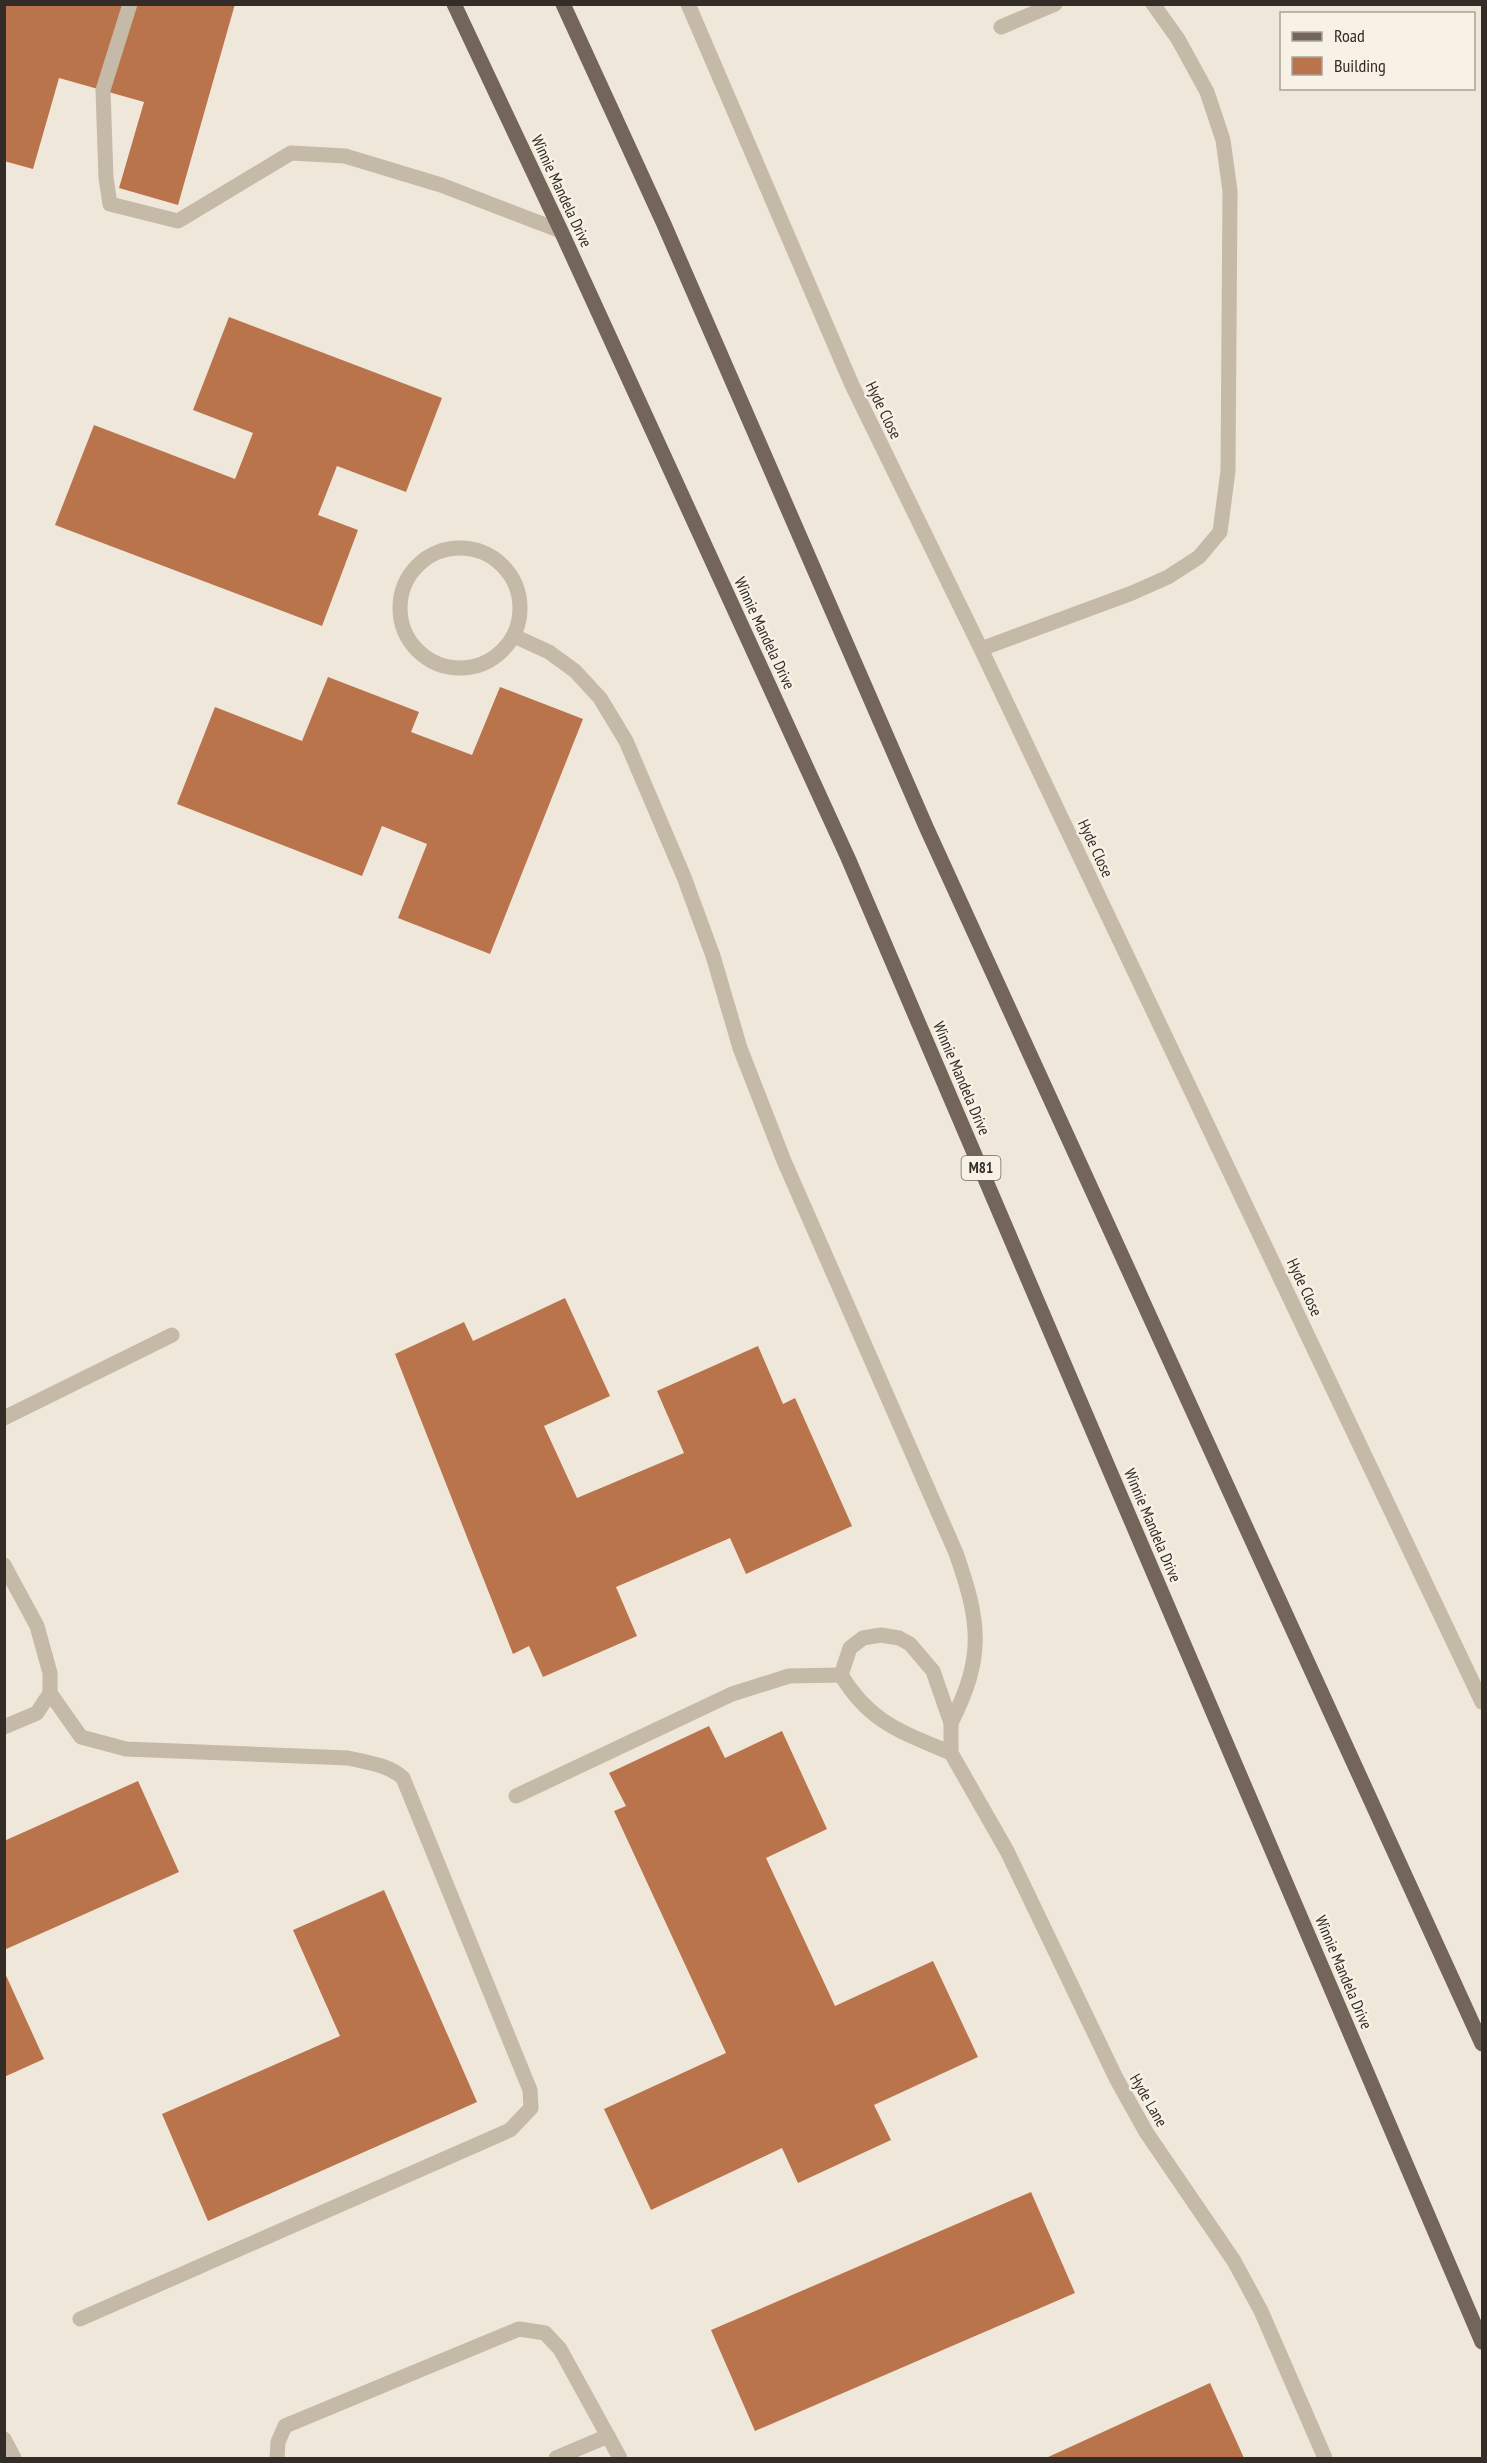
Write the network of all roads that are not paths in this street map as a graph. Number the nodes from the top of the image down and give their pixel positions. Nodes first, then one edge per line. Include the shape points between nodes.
1 (130, 4) edge
2 (454, 4) edge
3 (563, 4) edge
4 (688, 4) edge
5 (1055, 4) edge
6 (1153, 4) edge
7 (1001, 27) dead end
8 (561, 231) junction
9 (514, 636) junction
10 (981, 649) junction
11 (172, 1335) dead end
12 (4, 1418) edge
13 (4, 1565) edge
14 (842, 1675) junction
15 (50, 1693) junction
16 (1482, 1702) edge
17 (951, 1723) junction
18 (4, 1727) edge
19 (951, 1753) junction
20 (516, 1796) dead end
21 (1482, 2043) edge
22 (80, 2319) dead end
23 (1482, 2342) edge
24 (608, 2436) junction
25 (4, 2439) edge
26 (14, 2458) edge
27 (277, 2458) edge
28 (556, 2458) edge
29 (620, 2458) edge
30 (1325, 2458) edge

1 - 8 street via 103,90 110,204 178,221 291,153 302,153 345,156 441,185
2 - 8 main road, Winnie Mandela Drive / M81
3 - 21 main road via 663,222 927,829
4 - 10 street, Hyde Close via 852,385
5 - 7 street
6 - 10 street via 1178,39 1207,92 1223,140 1230,191 1228,471 1220,532 1199,557 1168,577
8 - 23 main road, Winnie Mandela Drive / M81 via 849,858
9 - 9 street via 501,652 484,663 444,667 425,658 410,643 401,625 399,605 404,584 414,568 447,548 466,547 485,553 513,579 520,597 520,617
9 - 17 street via 549,652 575,671 600,698 626,741 684,877 740,1048 784,1161 956,1553 969,1591 975,1661 966,1693
10 - 16 street, Hyde Close
11 - 12 street
13 - 15 street via 37,1626 50,1674
14 - 17 street, Hyde Lane via 850,1647 863,1638 899,1638 910,1644 933,1671
14 - 19 street via 868,1711 892,1727
14 - 20 street via 789,1676 732,1694
15 - 18 street via 37,1713
15 - 22 street via 81,1737 126,1749 348,1758 371,1763 403,1778 530,2090 531,2108 510,2130
17 - 19 street, Hyde Lane
19 - 30 street, Hyde Lane via 1006,1851 1146,2132 1212,2225 1256,2301
24 - 27 street via 560,2349 545,2333 519,2329 285,2426
24 - 28 street
24 - 29 street
25 - 26 street

